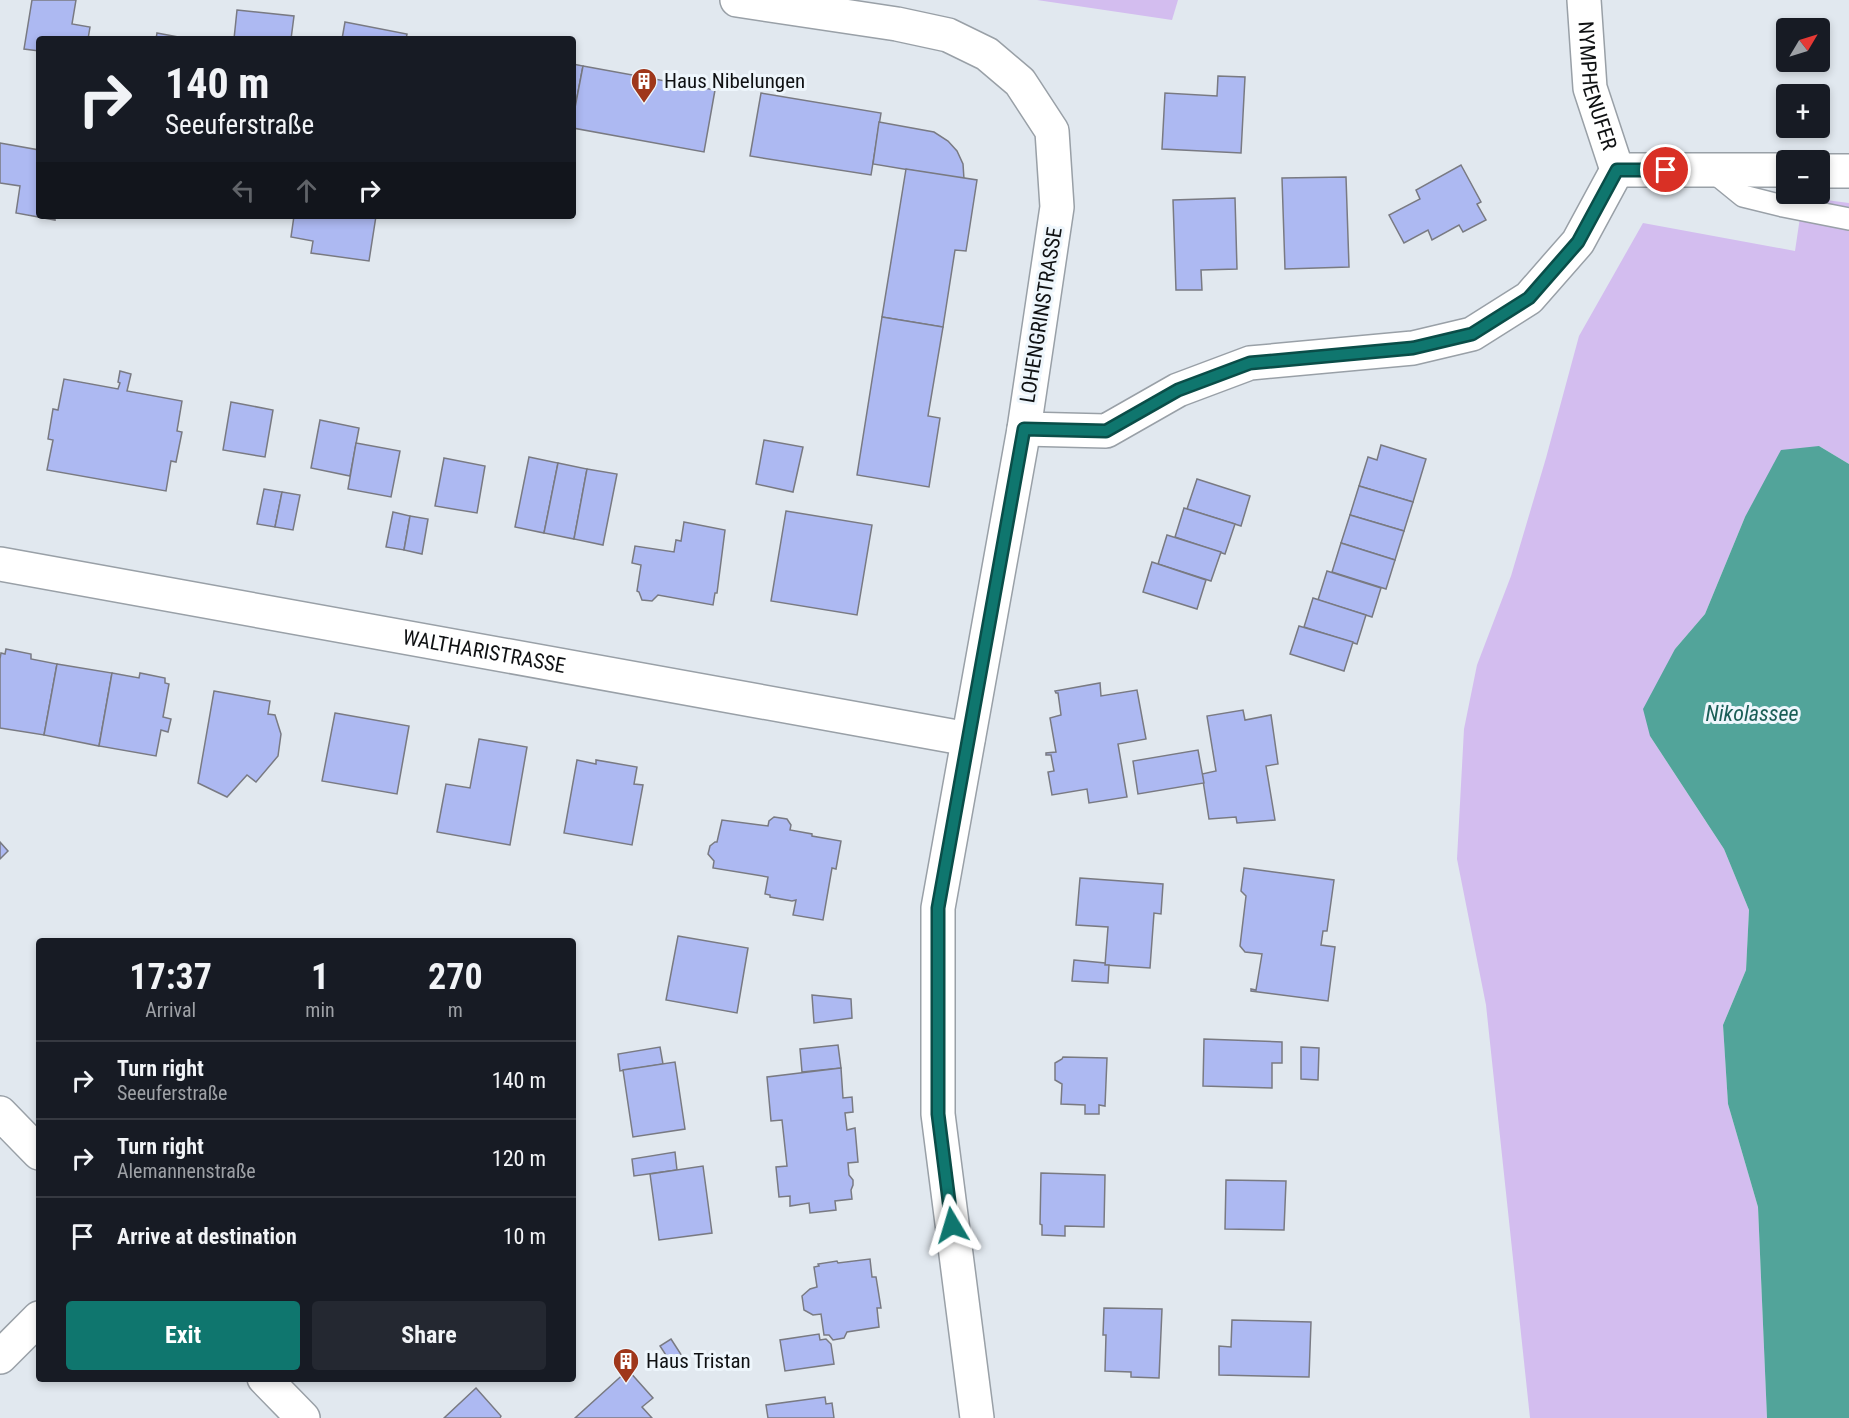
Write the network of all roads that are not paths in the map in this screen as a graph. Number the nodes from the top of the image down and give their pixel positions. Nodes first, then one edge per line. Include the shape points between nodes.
1 (737, 0) edge
2 (1584, 0) edge
3 (1617, 170) junction
4 (1711, 170) junction
5 (1776, 170) edge
6 (1830, 171) edge
7 (1849, 171) edge
8 (1849, 219) edge
9 (1024, 429) junction
10 (0, 564) edge
11 (968, 739) junction
12 (0, 1113) edge
13 (36, 1150) edge
14 (36, 1321) edge
15 (0, 1357) edge
16 (268, 1382) edge
17 (303, 1418) edge
18 (977, 1418) edge

1 - 9 street, LOHENGRINSTRASSE via 948,35 987,54 1020,82 1052,131 1057,207
2 - 3 street, NYMPHENUFER via 1590,88
3 - 4 street
3 - 9 street via 1578,242 1529,298 1472,334 1413,348 1250,363 1178,390 1106,431
4 - 5 street
4 - 8 lane via 1743,196
6 - 7 street
9 - 11 street, LOHENGRINSTRASSE
10 - 11 street, WALTHARISTRASSE
11 - 18 street, LOHENGRINSTRASSE via 938,908 938,1114
12 - 13 street
14 - 15 street
16 - 17 street

